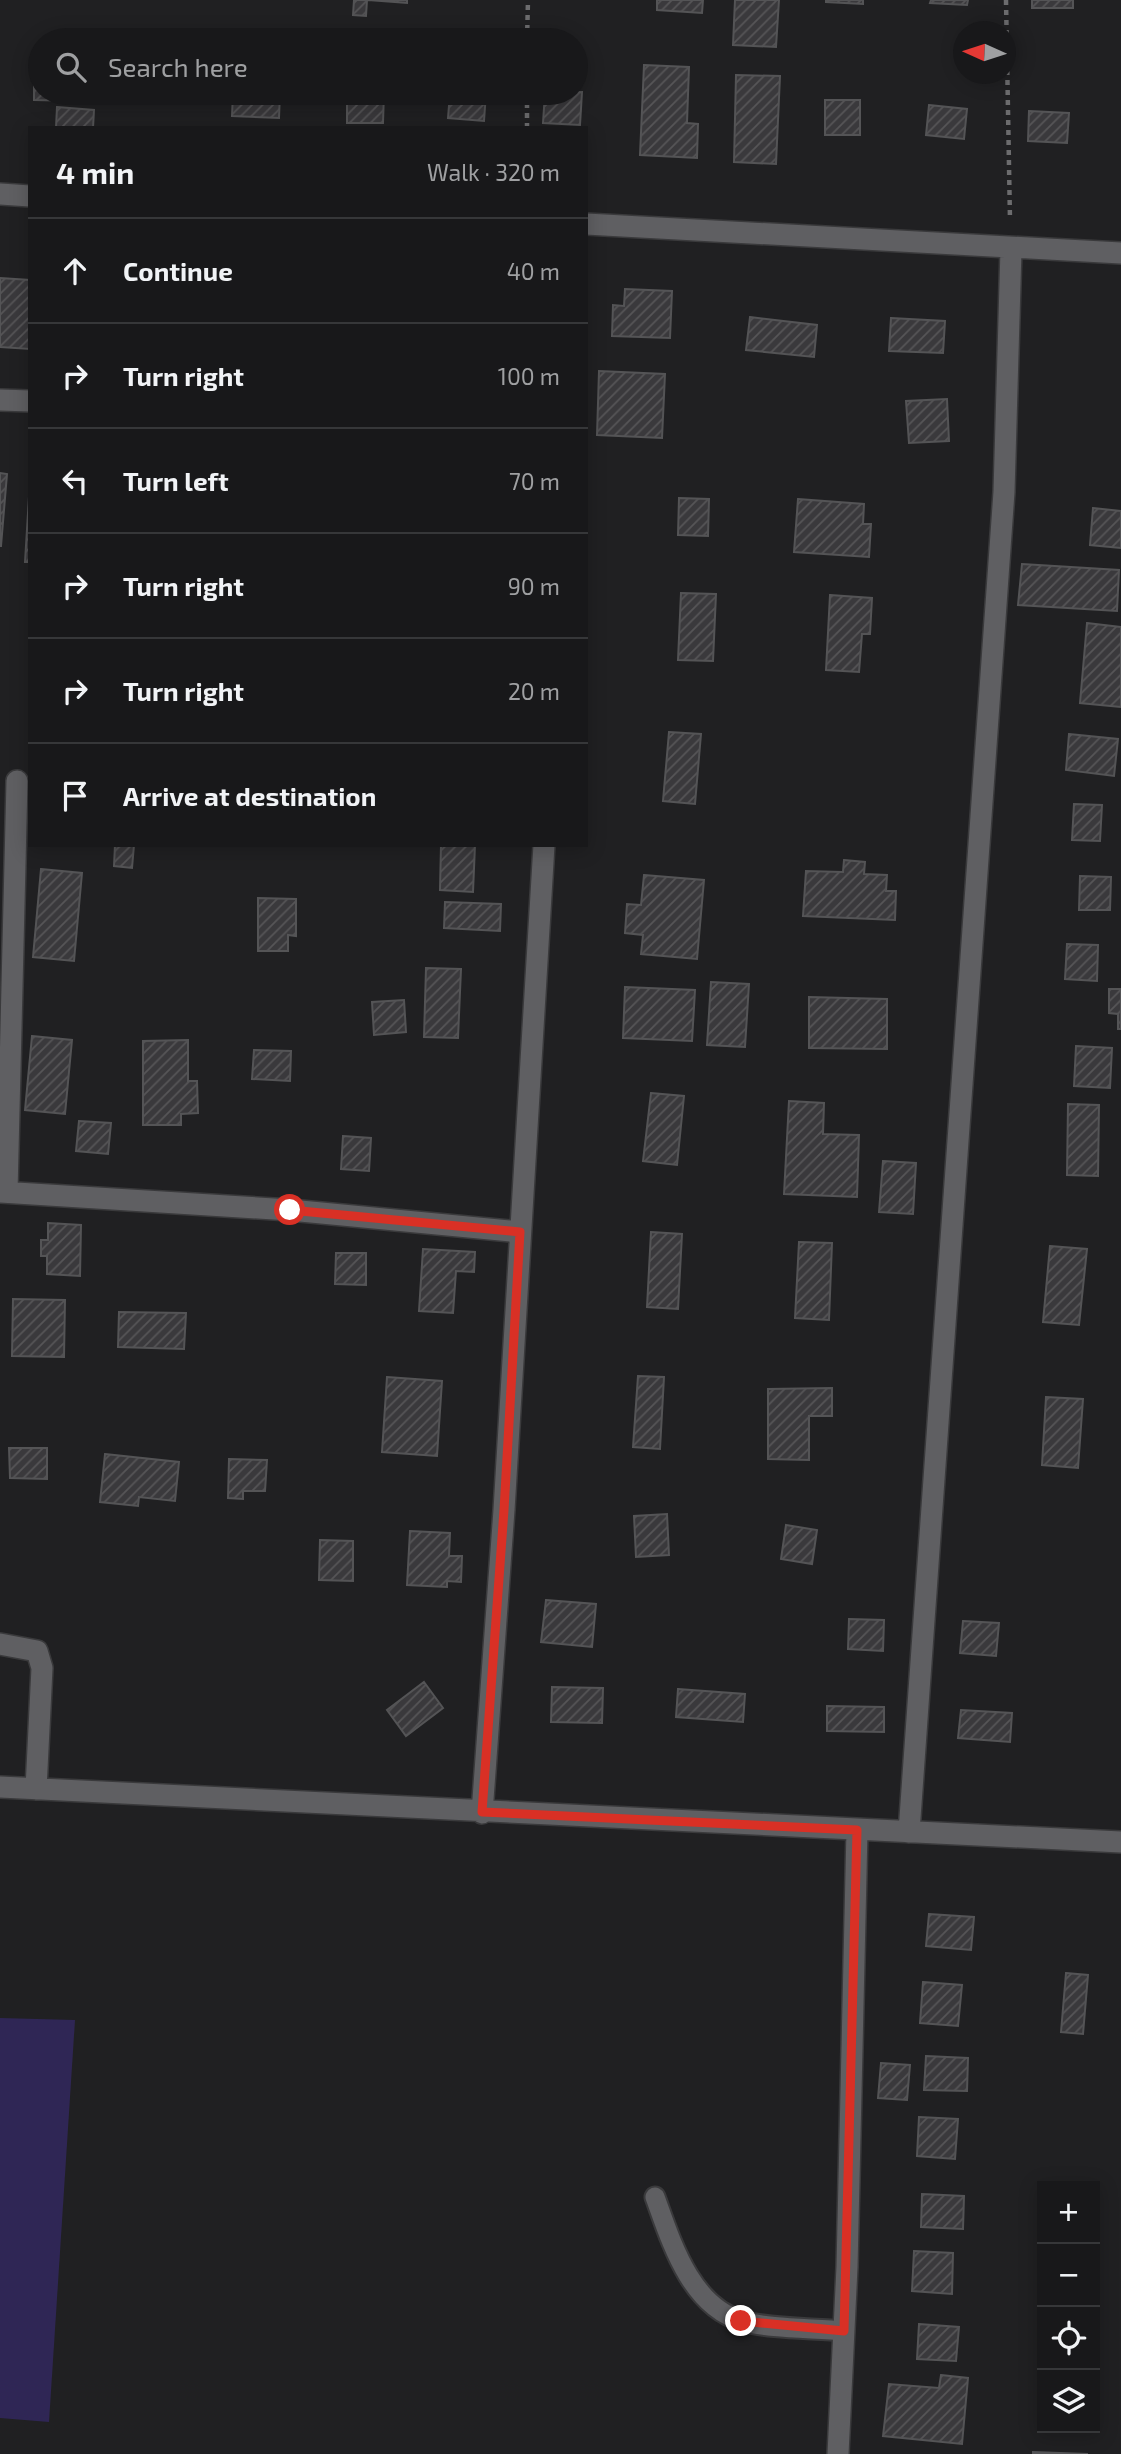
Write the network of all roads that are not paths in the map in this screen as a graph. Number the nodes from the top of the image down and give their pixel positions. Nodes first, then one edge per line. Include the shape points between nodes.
1 (0, 194) edge
2 (28, 196) edge
3 (588, 224) edge
4 (1011, 249) junction
5 (1121, 253) edge
6 (0, 400) edge
7 (28, 401) edge
8 (16, 781) edge
9 (544, 847) edge
10 (3, 1192) edge
11 (520, 1232) junction
12 (0, 1644) edge
13 (0, 1787) edge
14 (36, 1788) junction
15 (482, 1812) junction
16 (857, 1830) junction
17 (909, 1832) junction
18 (1121, 1842) edge
19 (655, 2197) dead end
20 (844, 2331) junction
21 (838, 2454) edge

1 - 2 street
3 - 4 street
4 - 5 street
4 - 17 street via 1002,519
6 - 7 street
8 - 10 street
9 - 11 street
10 - 11 street via 290,1210
11 - 15 street
12 - 14 street via 37,1651 42,1668
13 - 14 street
14 - 15 street
15 - 16 street
16 - 17 street
16 - 20 street
17 - 18 street
19 - 20 lane via 681,2264 698,2290 726,2313 741,2321
20 - 21 street

